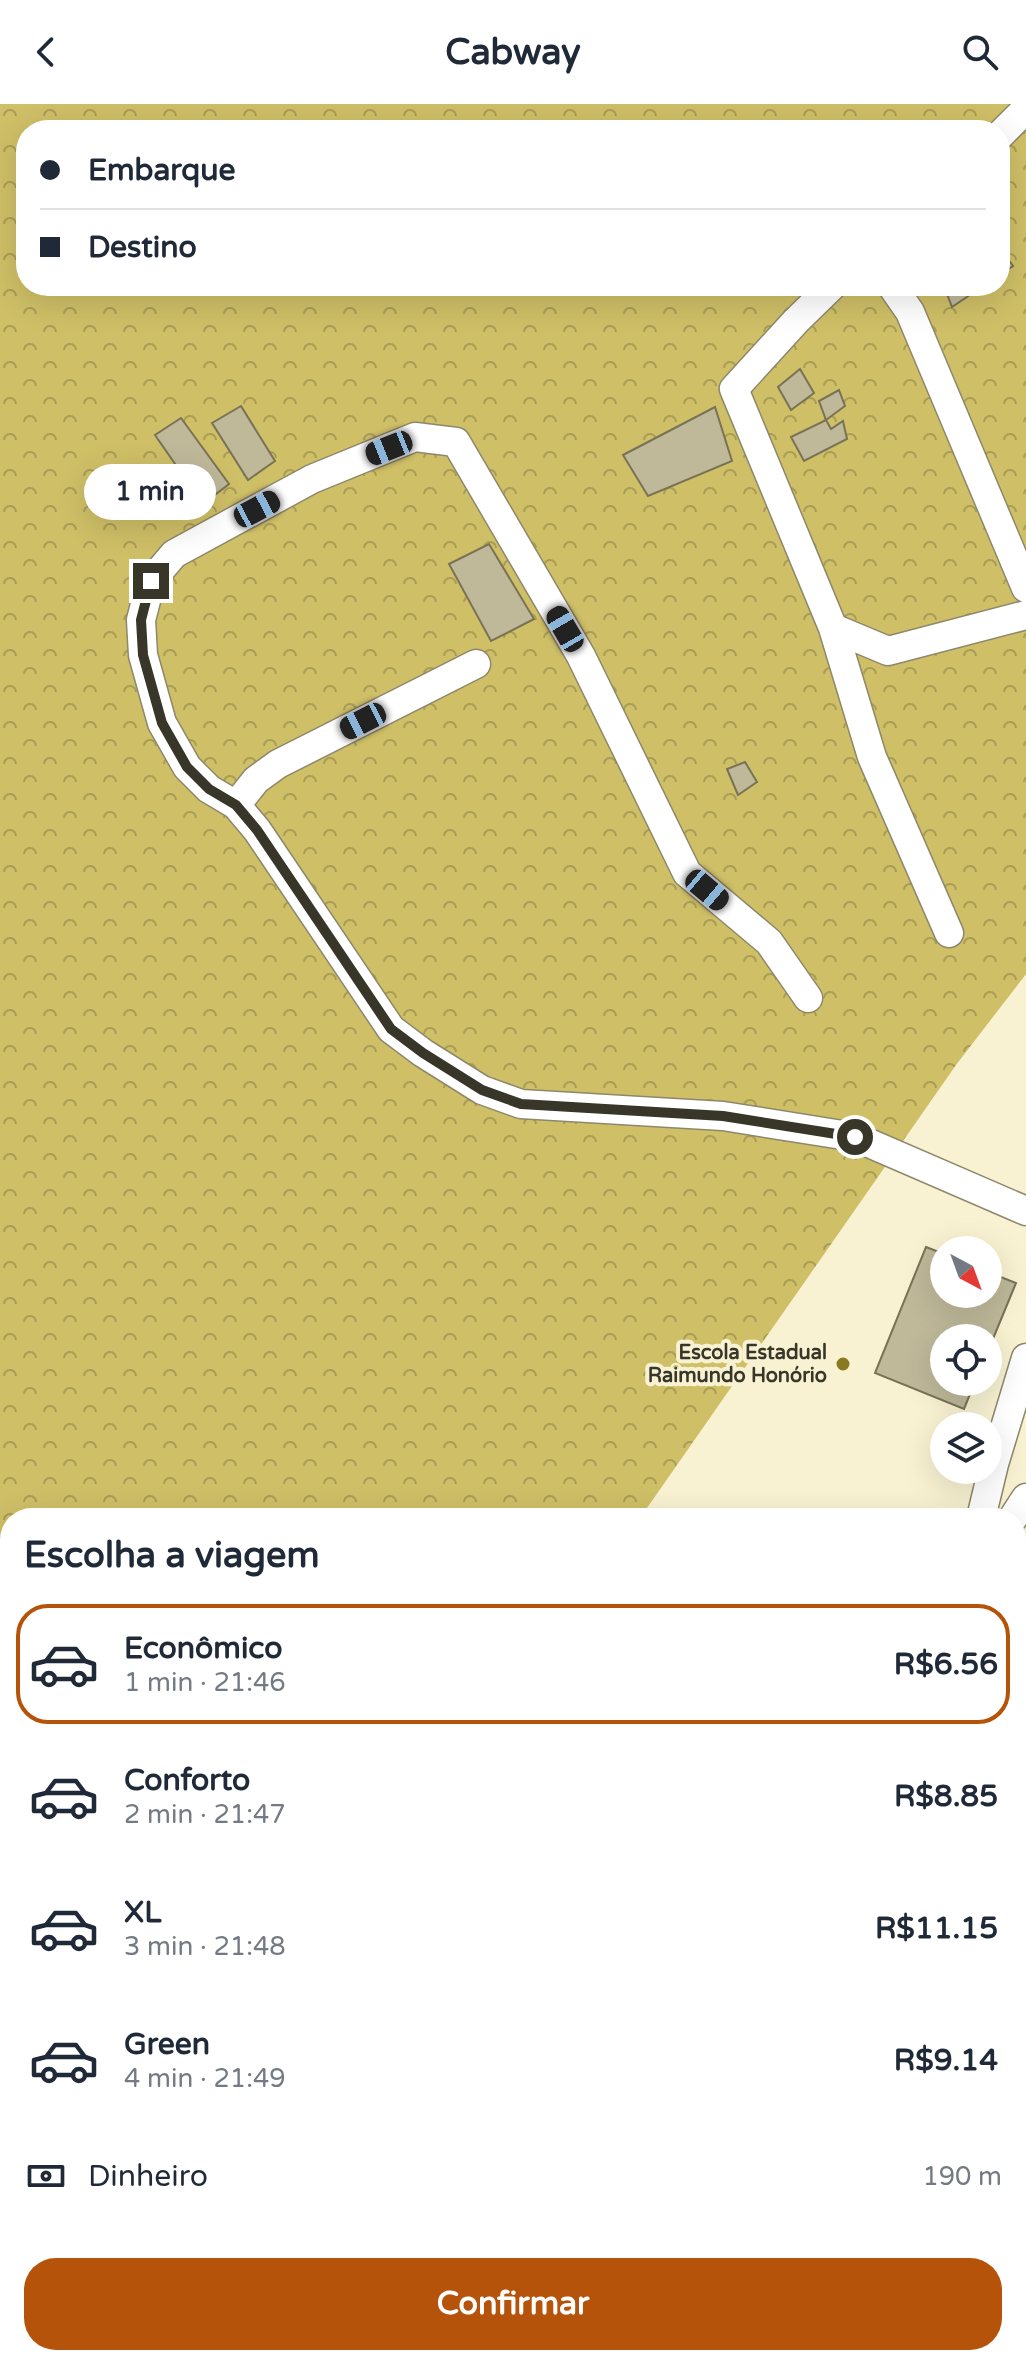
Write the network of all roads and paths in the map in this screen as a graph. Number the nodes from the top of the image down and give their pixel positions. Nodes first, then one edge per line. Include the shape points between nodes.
1 (1026, 109) edge
2 (1010, 125) edge
3 (822, 296) edge
4 (899, 296) edge
5 (1026, 588) edge
6 (1026, 615) edge
7 (833, 628) junction
8 (476, 664) dead end
9 (236, 805) junction
10 (949, 933) dead end
11 (808, 998) dead end
12 (1026, 1211) edge
13 (1026, 1358) edge
14 (1022, 1391) edge
15 (983, 1508) edge

1 - 2 street
3 - 7 street via 734,389
4 - 5 street
6 - 7 street via 888,651
7 - 10 street via 872,757
8 - 9 street via 278,764
9 - 11 street via 187,767 162,723 143,655 141,620 151,581 174,554 312,479 415,437 456,442 581,656 687,873 769,942
9 - 12 street via 391,1029 482,1090 521,1104 723,1116 855,1137
13 - 14 street
14 - 15 street

